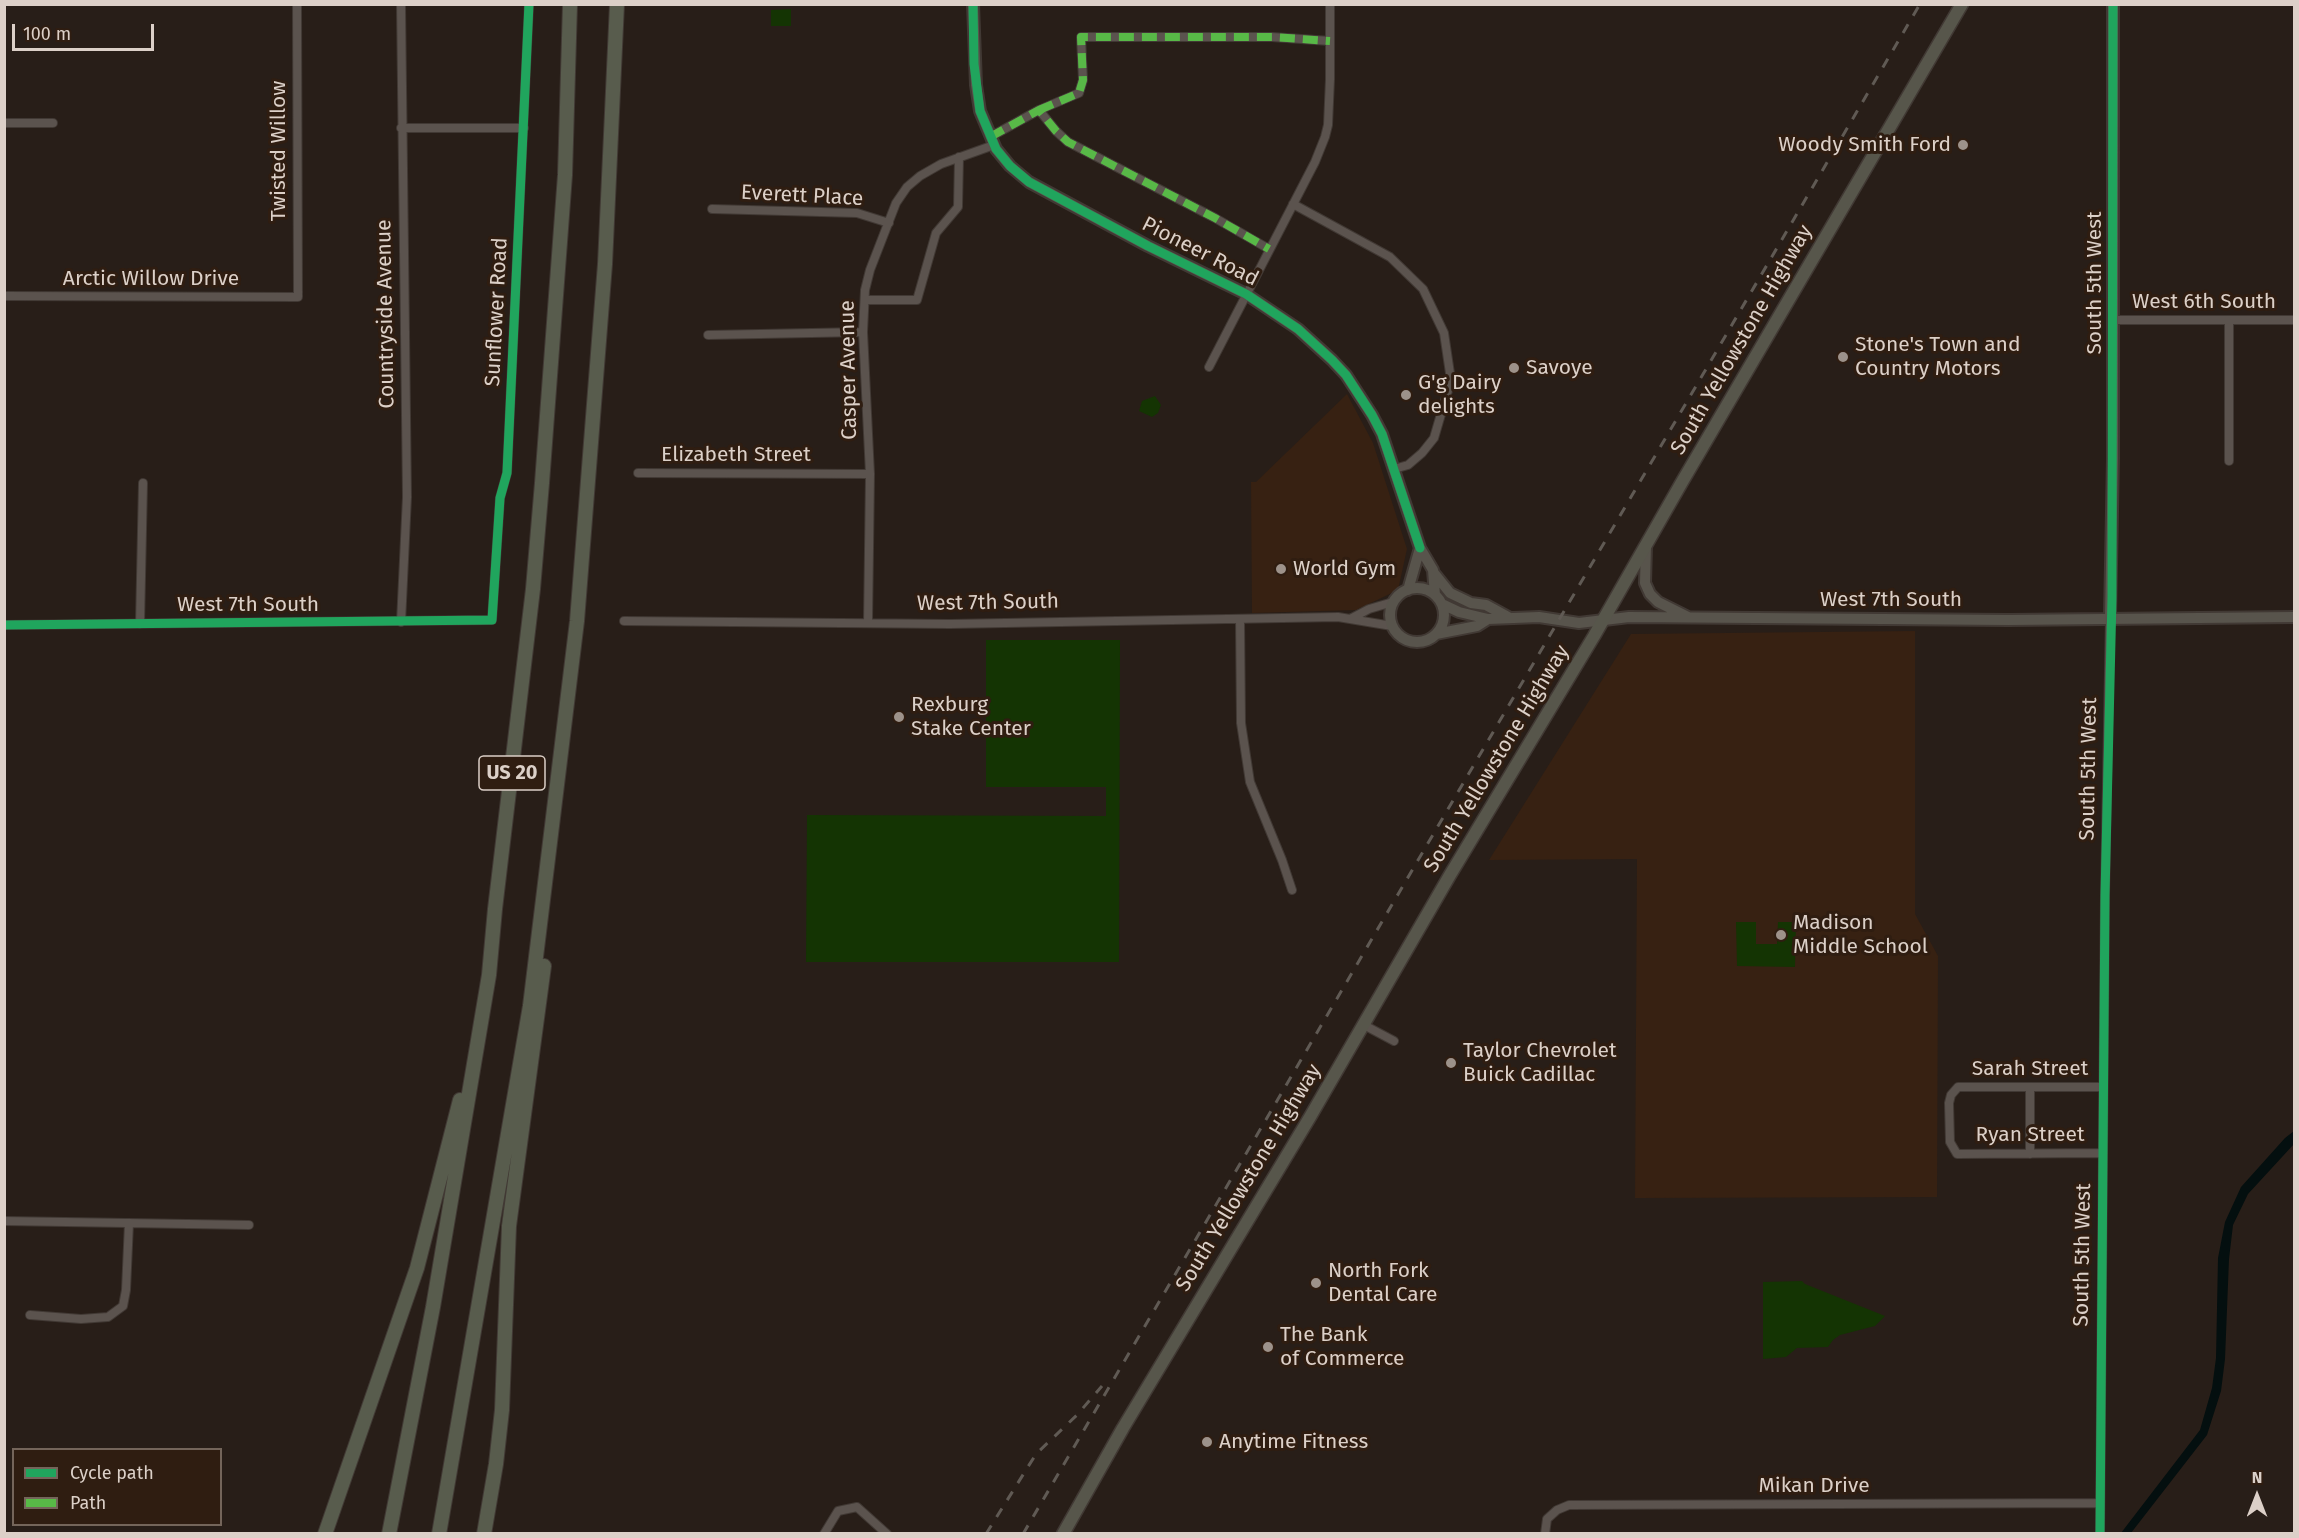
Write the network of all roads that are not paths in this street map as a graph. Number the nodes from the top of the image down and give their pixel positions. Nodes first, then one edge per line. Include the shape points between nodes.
1 (297, 4) edge
2 (401, 4) edge
3 (529, 4) edge
4 (570, 4) edge
5 (617, 4) edge
6 (973, 4) edge
7 (1330, 4) edge
8 (1962, 4) edge
9 (2113, 4) edge
10 (1330, 41) junction
11 (1039, 110) junction
12 (4, 123) edge
13 (53, 123) dead end
14 (401, 128) junction
15 (524, 128) junction
16 (992, 141) junction
17 (959, 157) junction
18 (1293, 204) junction
19 (712, 209) dead end
20 (889, 223) junction
21 (1269, 249) junction
22 (1246, 294) junction
23 (4, 296) edge
24 (298, 297) joint
25 (865, 300) junction
26 (2113, 320) junction
27 (2229, 320) junction
28 (2295, 320) edge
29 (863, 332) junction
30 (708, 335) dead end
31 (1209, 367) dead end
32 (2229, 461) dead end
33 (1394, 469) junction
34 (638, 473) dead end
35 (870, 474) junction
36 (143, 483) dead end
37 (1646, 544) junction
38 (1420, 548) junction
39 (1433, 570) junction
40 (1408, 590) junction
41 (1439, 600) junction
42 (1393, 602) junction
43 (1508, 617) junction
44 (2110, 617) junction
45 (2295, 617) edge
46 (1352, 618) junction
47 (1240, 619) junction
48 (1488, 619) junction
49 (1694, 619) junction
50 (492, 620) joint
51 (1603, 620) junction
52 (624, 621) dead end
53 (401, 622) junction
54 (868, 623) junction
55 (140, 624) junction
56 (4, 625) edge
57 (1392, 626) junction
58 (1436, 634) junction
59 (554, 818) junction
60 (1292, 890) dead end
61 (489, 975) junction
62 (1362, 1024) junction
63 (1394, 1041) dead end
64 (2103, 1087) junction
65 (2030, 1088) junction
66 (1950, 1122) joint
67 (2102, 1153) junction
68 (2030, 1154) junction
69 (4, 1221) edge
70 (129, 1223) junction
71 (249, 1225) dead end
72 (30, 1315) dead end
73 (2100, 1503) junction
74 (325, 1533) edge
75 (389, 1533) edge
76 (439, 1533) edge
77 (484, 1533) edge
78 (824, 1533) edge
79 (887, 1533) edge
80 (1063, 1533) edge
81 (1545, 1533) edge
82 (2100, 1533) edge

1 - 24 street, Twisted Willow
2 - 14 street, Countryside Avenue
3 - 15 street, Sunflower Road
4 - 61 highway, US 20 via 565,175 540,507
5 - 59 highway, US 20 via 593,436
6 - 16 street, Pioneer Road via 976,85 980,111
7 - 10 street
8 - 37 main road, South Yellowstone Highway
9 - 26 street, South 5th West
10 - 11 street, Casper Avenue via 1272,37 1081,37 1083,80 1078,93
10 - 18 street via 1326,131
11 - 16 street, Casper Avenue
11 - 21 street via 1068,142
12 - 13 street
14 - 15 street
14 - 53 street, Countryside Avenue via 407,497
15 - 50 street, Sunflower Road via 507,473 500,498
16 - 17 street, Casper Avenue
16 - 22 street, Pioneer Road via 1010,166 1029,182
17 - 20 street, Casper Avenue via 920,176 907,187
17 - 25 street via 958,207 936,233 917,300
18 - 21 street
18 - 33 street via 1390,257 1423,289 1444,333 1451,380 1434,438 1408,465
19 - 20 street, Everett Place via 857,213
20 - 25 street, Casper Avenue via 870,270
21 - 22 street
22 - 31 street
22 - 33 street, Pioneer Road via 1298,329 1346,375 1372,415
23 - 24 street, Arctic Willow Drive
25 - 29 street, Casper Avenue
26 - 27 street, West 6th South
26 - 44 street, South 5th West
27 - 28 street, West 6th South
27 - 32 street
29 - 30 street
29 - 35 street, Casper Avenue
33 - 38 street, Pioneer Road
34 - 35 street, Elizabeth Street
35 - 54 street, Casper Avenue
36 - 55 street
37 - 49 street via 1645,583 1650,594 1658,602
37 - 51 main road, South Yellowstone Highway
38 - 39 street, Pioneer Road
38 - 40 street
39 - 41 street, Pioneer Road
39 - 43 street via 1450,593
40 - 41 street via 1423,588
40 - 42 street
41 - 48 street, West 7th South via 1459,612
41 - 58 street via 1443,622
42 - 46 street, West 7th South
42 - 57 street
43 - 48 street, West 7th South
43 - 51 street, West 7th South via 1579,623
44 - 45 street, West 7th South
44 - 49 street, West 7th South
44 - 64 street, South 5th West
46 - 47 street, West 7th South
46 - 57 street, West 7th South
47 - 54 street, West 7th South
47 - 60 street via 1240,723 1250,782
48 - 58 street, West 7th South via 1477,626
49 - 51 street, West 7th South
50 - 53 street, West 7th South
51 - 62 main road, South Yellowstone Highway
52 - 54 street, West 7th South
53 - 55 street, West 7th South
55 - 56 street, West 7th South
57 - 58 street via 1398,635 1415,642
59 - 76 highway, US 20 via 530,1006
59 - 77 highway via 540,1004 509,1226 499,1435
61 - 74 highway via 423,1247
61 - 75 highway, US 20 via 434,1307
62 - 63 street
62 - 80 main road, South Yellowstone Highway
64 - 65 street, Sarah Street
64 - 67 street, South 5th West
65 - 66 street, Sarah Street via 1958,1087 1951,1095
65 - 68 street
66 - 68 street, Ryan Street via 1950,1142 1956,1154
67 - 68 street, Ryan Street
67 - 73 street, South 5th West
69 - 70 street
70 - 71 street
70 - 72 street via 123,1306 108,1317
73 - 81 street, Mikan Drive via 1569,1505 1547,1519
73 - 82 street, South 5th West
78 - 79 street via 838,1511 857,1507

